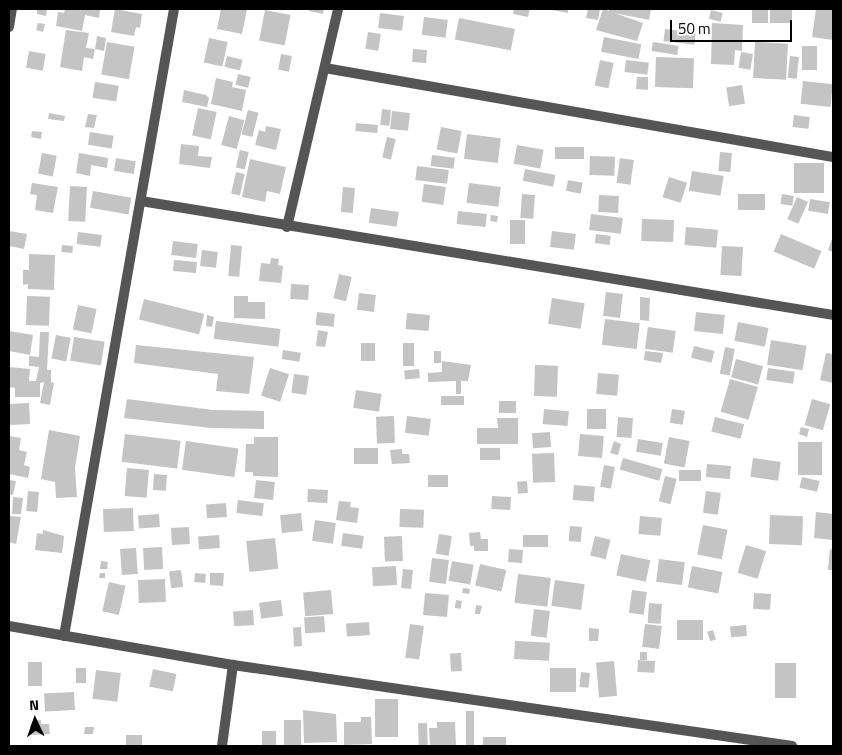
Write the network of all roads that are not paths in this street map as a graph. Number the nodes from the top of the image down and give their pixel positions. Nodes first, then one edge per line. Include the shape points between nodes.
1 (12, 9) edge
2 (174, 9) edge
3 (338, 9) edge
4 (9, 27) edge
5 (325, 68) junction
6 (833, 157) edge
7 (141, 201) junction
8 (287, 227) junction
9 (833, 315) edge
10 (9, 626) edge
11 (64, 636) junction
12 (233, 665) junction
13 (222, 746) edge
14 (792, 746) edge

1 - 4 street
2 - 7 street
3 - 5 street
5 - 6 street
5 - 8 street
7 - 8 street
7 - 11 street
8 - 9 street
10 - 11 street
11 - 12 street
12 - 13 street
12 - 14 street

